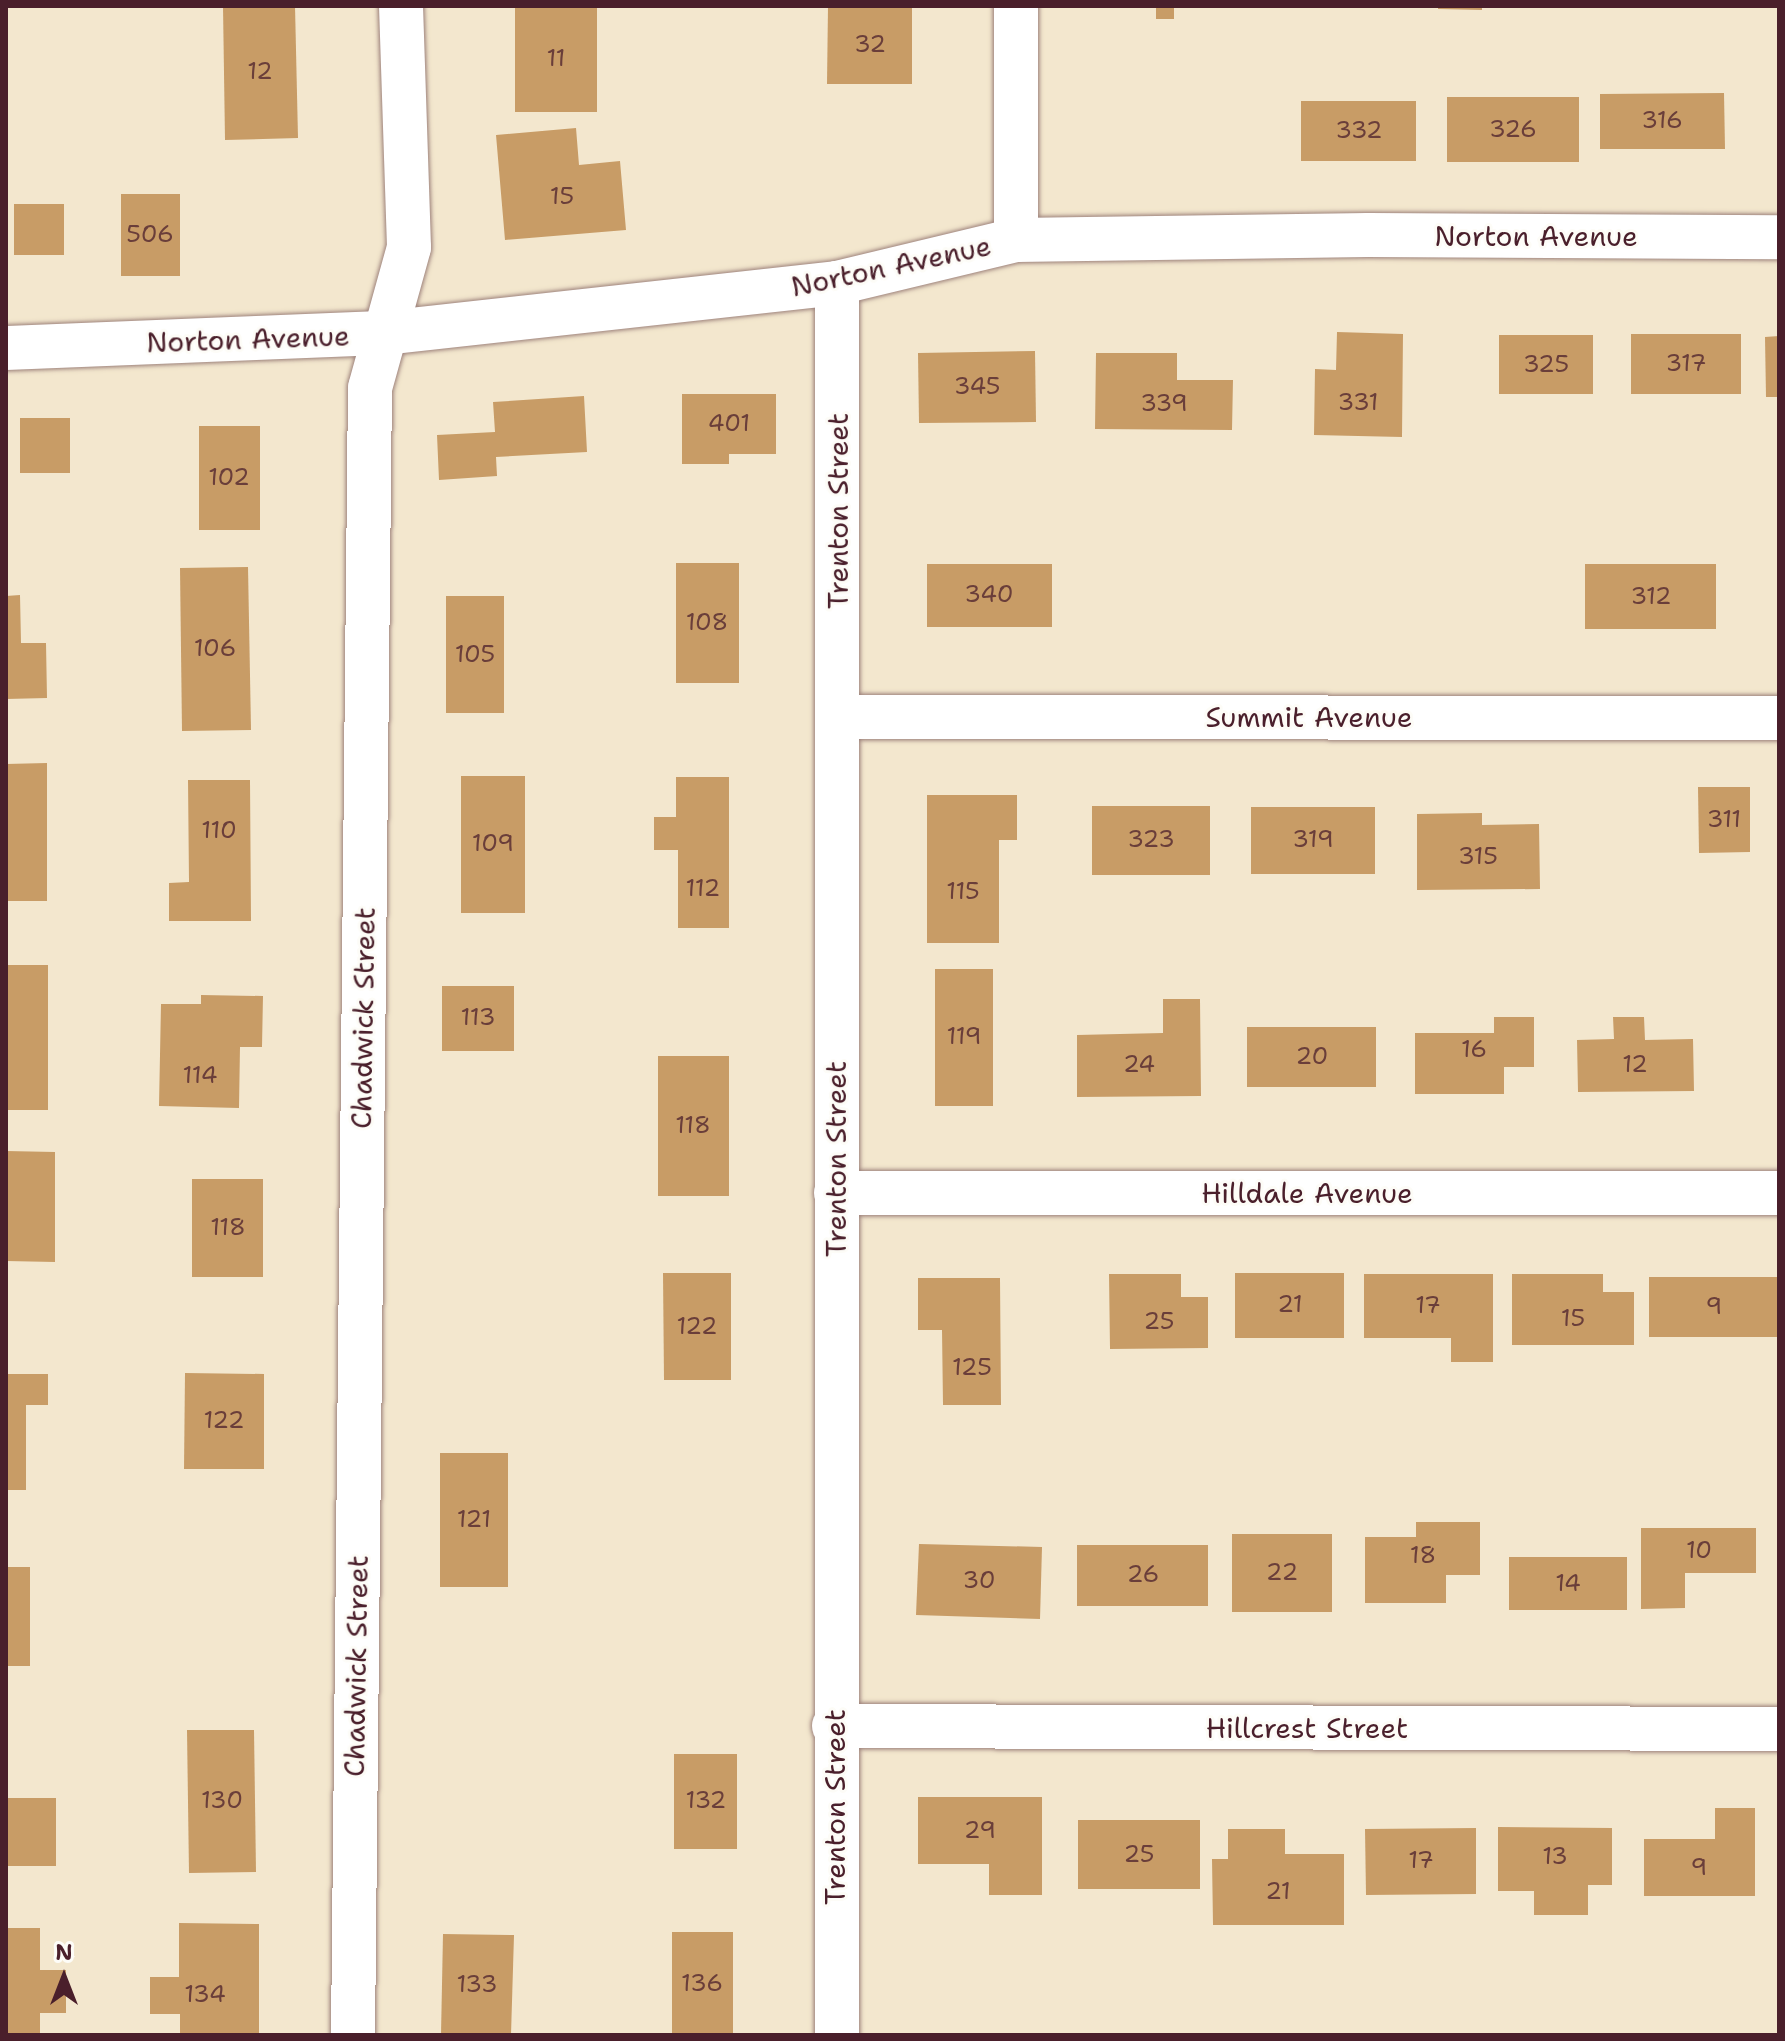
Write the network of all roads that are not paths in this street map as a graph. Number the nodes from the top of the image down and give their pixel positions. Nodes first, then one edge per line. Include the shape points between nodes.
1 (401, 6) edge
2 (1016, 6) edge
3 (1779, 237) edge
4 (1016, 240) junction
5 (837, 283) junction
6 (384, 333) junction
7 (6, 348) edge
8 (839, 717) junction
9 (1779, 718) edge
10 (836, 1193) junction
11 (1779, 1193) edge
12 (834, 1726) junction
13 (1779, 1729) edge
14 (353, 2035) edge
15 (837, 2035) edge

1 - 6 street, Chadwick Street via 409,247
2 - 4 street
3 - 4 street, Norton Avenue
4 - 5 street, Norton Avenue
5 - 6 street, Norton Avenue
5 - 8 street, Trenton Street
6 - 7 street, Norton Avenue
6 - 14 street, Chadwick Street via 370,388
8 - 9 street, Summit Avenue
8 - 10 street, Trenton Street
10 - 11 street, Hilldale Avenue
10 - 12 street, Trenton Street
12 - 13 street, Hillcrest Street
12 - 15 street, Trenton Street

